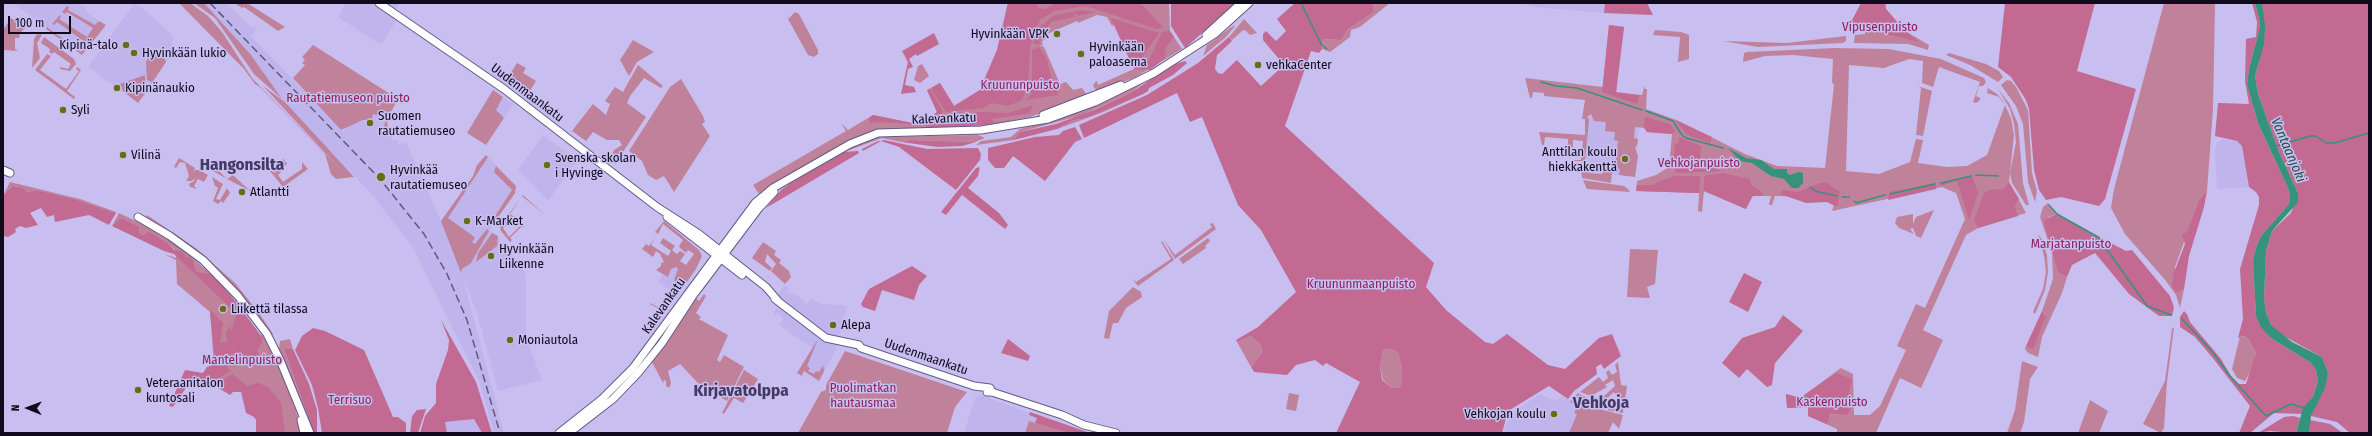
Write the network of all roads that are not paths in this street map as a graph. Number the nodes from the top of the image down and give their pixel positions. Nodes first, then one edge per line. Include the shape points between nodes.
1 (379, 3) edge
2 (1241, 3) edge
3 (1249, 3) edge
4 (1198, 43) junction
5 (138, 217) dead end
6 (720, 255) junction
7 (301, 414) junction
8 (304, 433) edge
9 (310, 433) edge
10 (559, 433) edge
11 (569, 433) edge
12 (1116, 433) edge

1 - 6 main road, Uudenmaankatu via 504,89 664,215
2 - 4 main road, Kalevankatu
3 - 4 main road, Kalevankatu via 1216,33
4 - 6 main road, Kalevankatu via 1154,73 1095,102 1048,119 957,132 878,133 850,144 779,185
5 - 7 main road via 198,257 238,296 267,334
6 - 10 main road, Kalevankatu via 633,368 602,399
6 - 11 main road, Kalevankatu via 662,343 638,373 613,398
6 - 12 main road, Uudenmaankatu via 766,287 778,301 826,338 983,389 984,392 992,392 1075,419 1078,423
7 - 8 main road
7 - 9 main road

